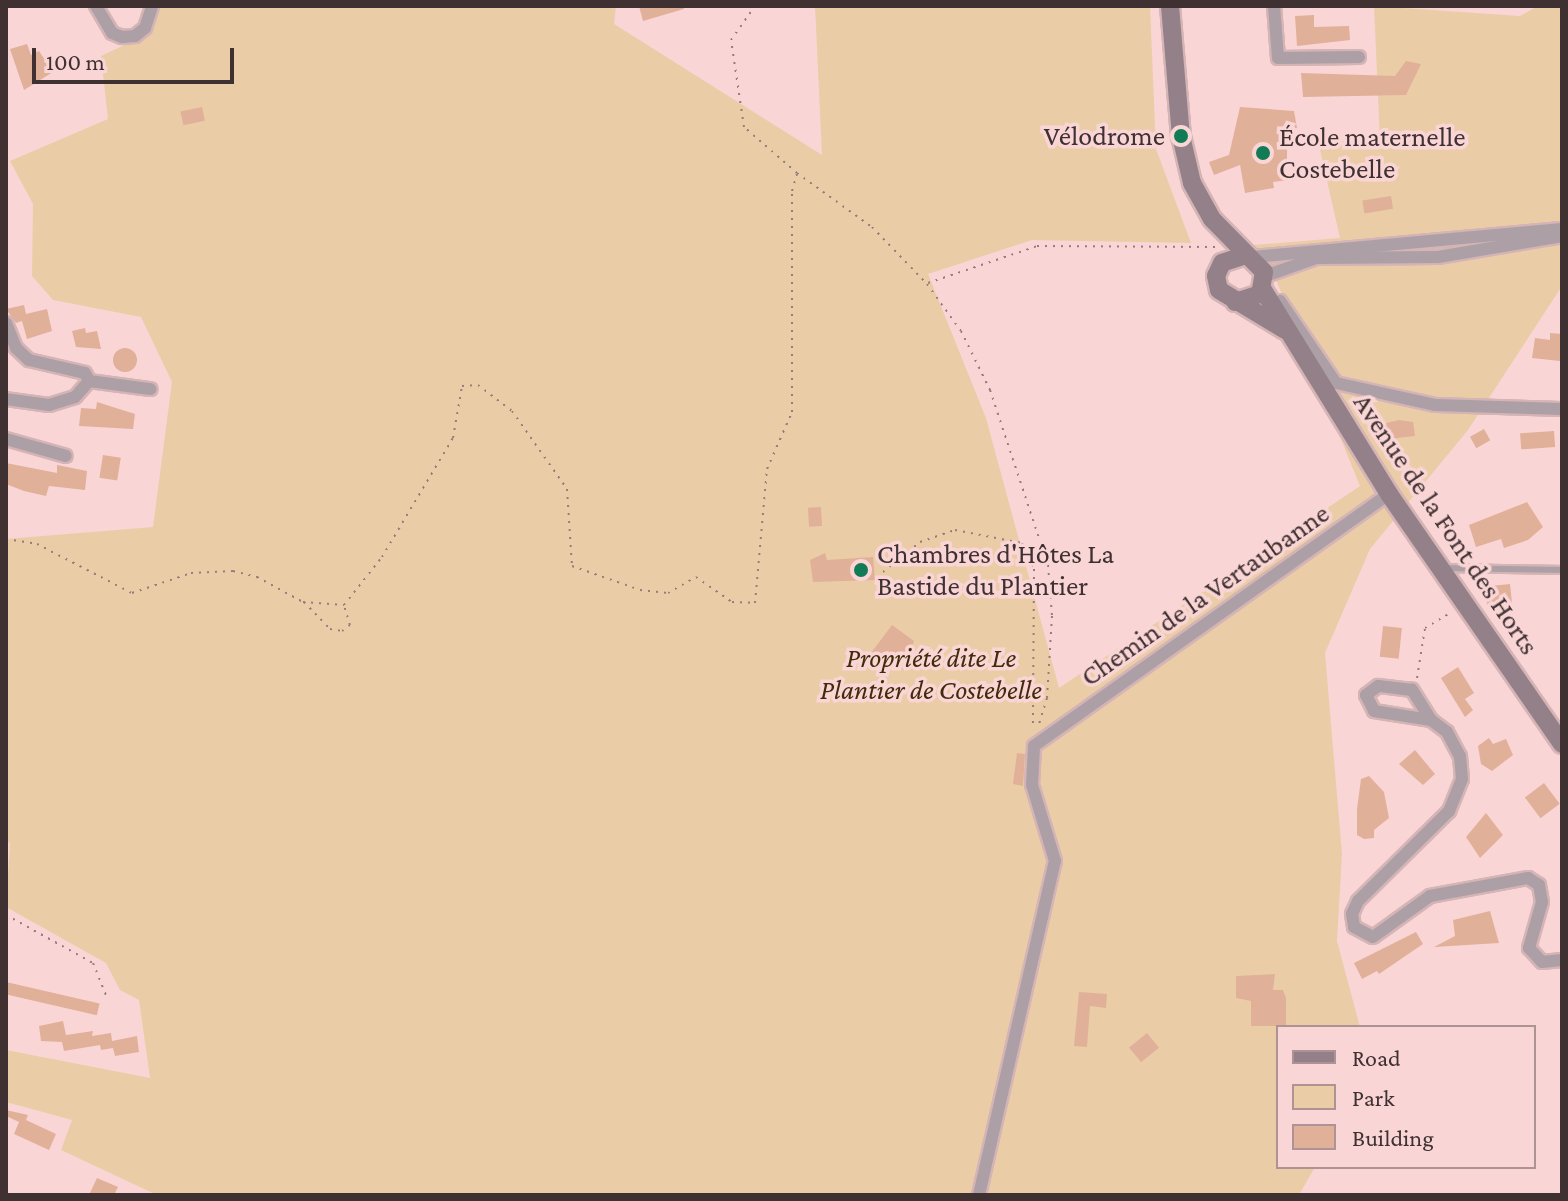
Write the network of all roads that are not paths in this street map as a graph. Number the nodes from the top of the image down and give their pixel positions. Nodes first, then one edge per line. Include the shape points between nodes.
1 (96, 6) edge
2 (152, 6) edge
3 (1170, 6) edge
4 (1274, 6) edge
5 (1359, 57) dead end
6 (1212, 219) junction
7 (1562, 229) edge
8 (1562, 236) edge
9 (1222, 255) junction
10 (1250, 256) junction
11 (1264, 283) junction
12 (1235, 302) junction
13 (6, 323) edge
14 (1287, 332) junction
15 (89, 381) junction
16 (150, 389) dead end
17 (6, 399) edge
18 (1562, 409) edge
19 (6, 439) edge
20 (66, 456) dead end
21 (1389, 494) junction
22 (1442, 570) junction
23 (1562, 570) edge
24 (1431, 720) junction
25 (1559, 735) edge
26 (1562, 960) edge
27 (979, 1195) edge

1 - 2 street via 112,33 122,37 145,28
3 - 6 main road via 1184,154
4 - 5 street via 1278,58
6 - 9 main road
6 - 10 main road
7 - 10 street
8 - 11 street via 1438,257 1316,258
9 - 10 main road
9 - 12 main road via 1217,283
10 - 11 main road
11 - 12 main road via 1251,301
11 - 14 main road, Avenue de la Font des Horts
11 - 18 street via 1336,383 1435,405
12 - 14 main road, Avenue de la Font des Horts
13 - 15 street via 16,348 29,360 85,373
14 - 21 main road, Avenue de la Font des Horts
15 - 16 street
15 - 17 street via 75,397 49,405
19 - 20 street
21 - 22 main road, Avenue de la Font des Horts
21 - 27 street, Chemin de la Vertaubanne via 1034,746 1032,785 1055,861
22 - 23 lane
22 - 25 main road, Avenue de la Font des Horts
24 - 24 street via 1415,691 1373,687 1367,704 1374,711
24 - 26 street via 1455,744 1462,766 1459,789 1449,811 1358,901 1354,927 1373,937 1430,896 1528,878 1539,885 1542,902 1529,948 1542,962

